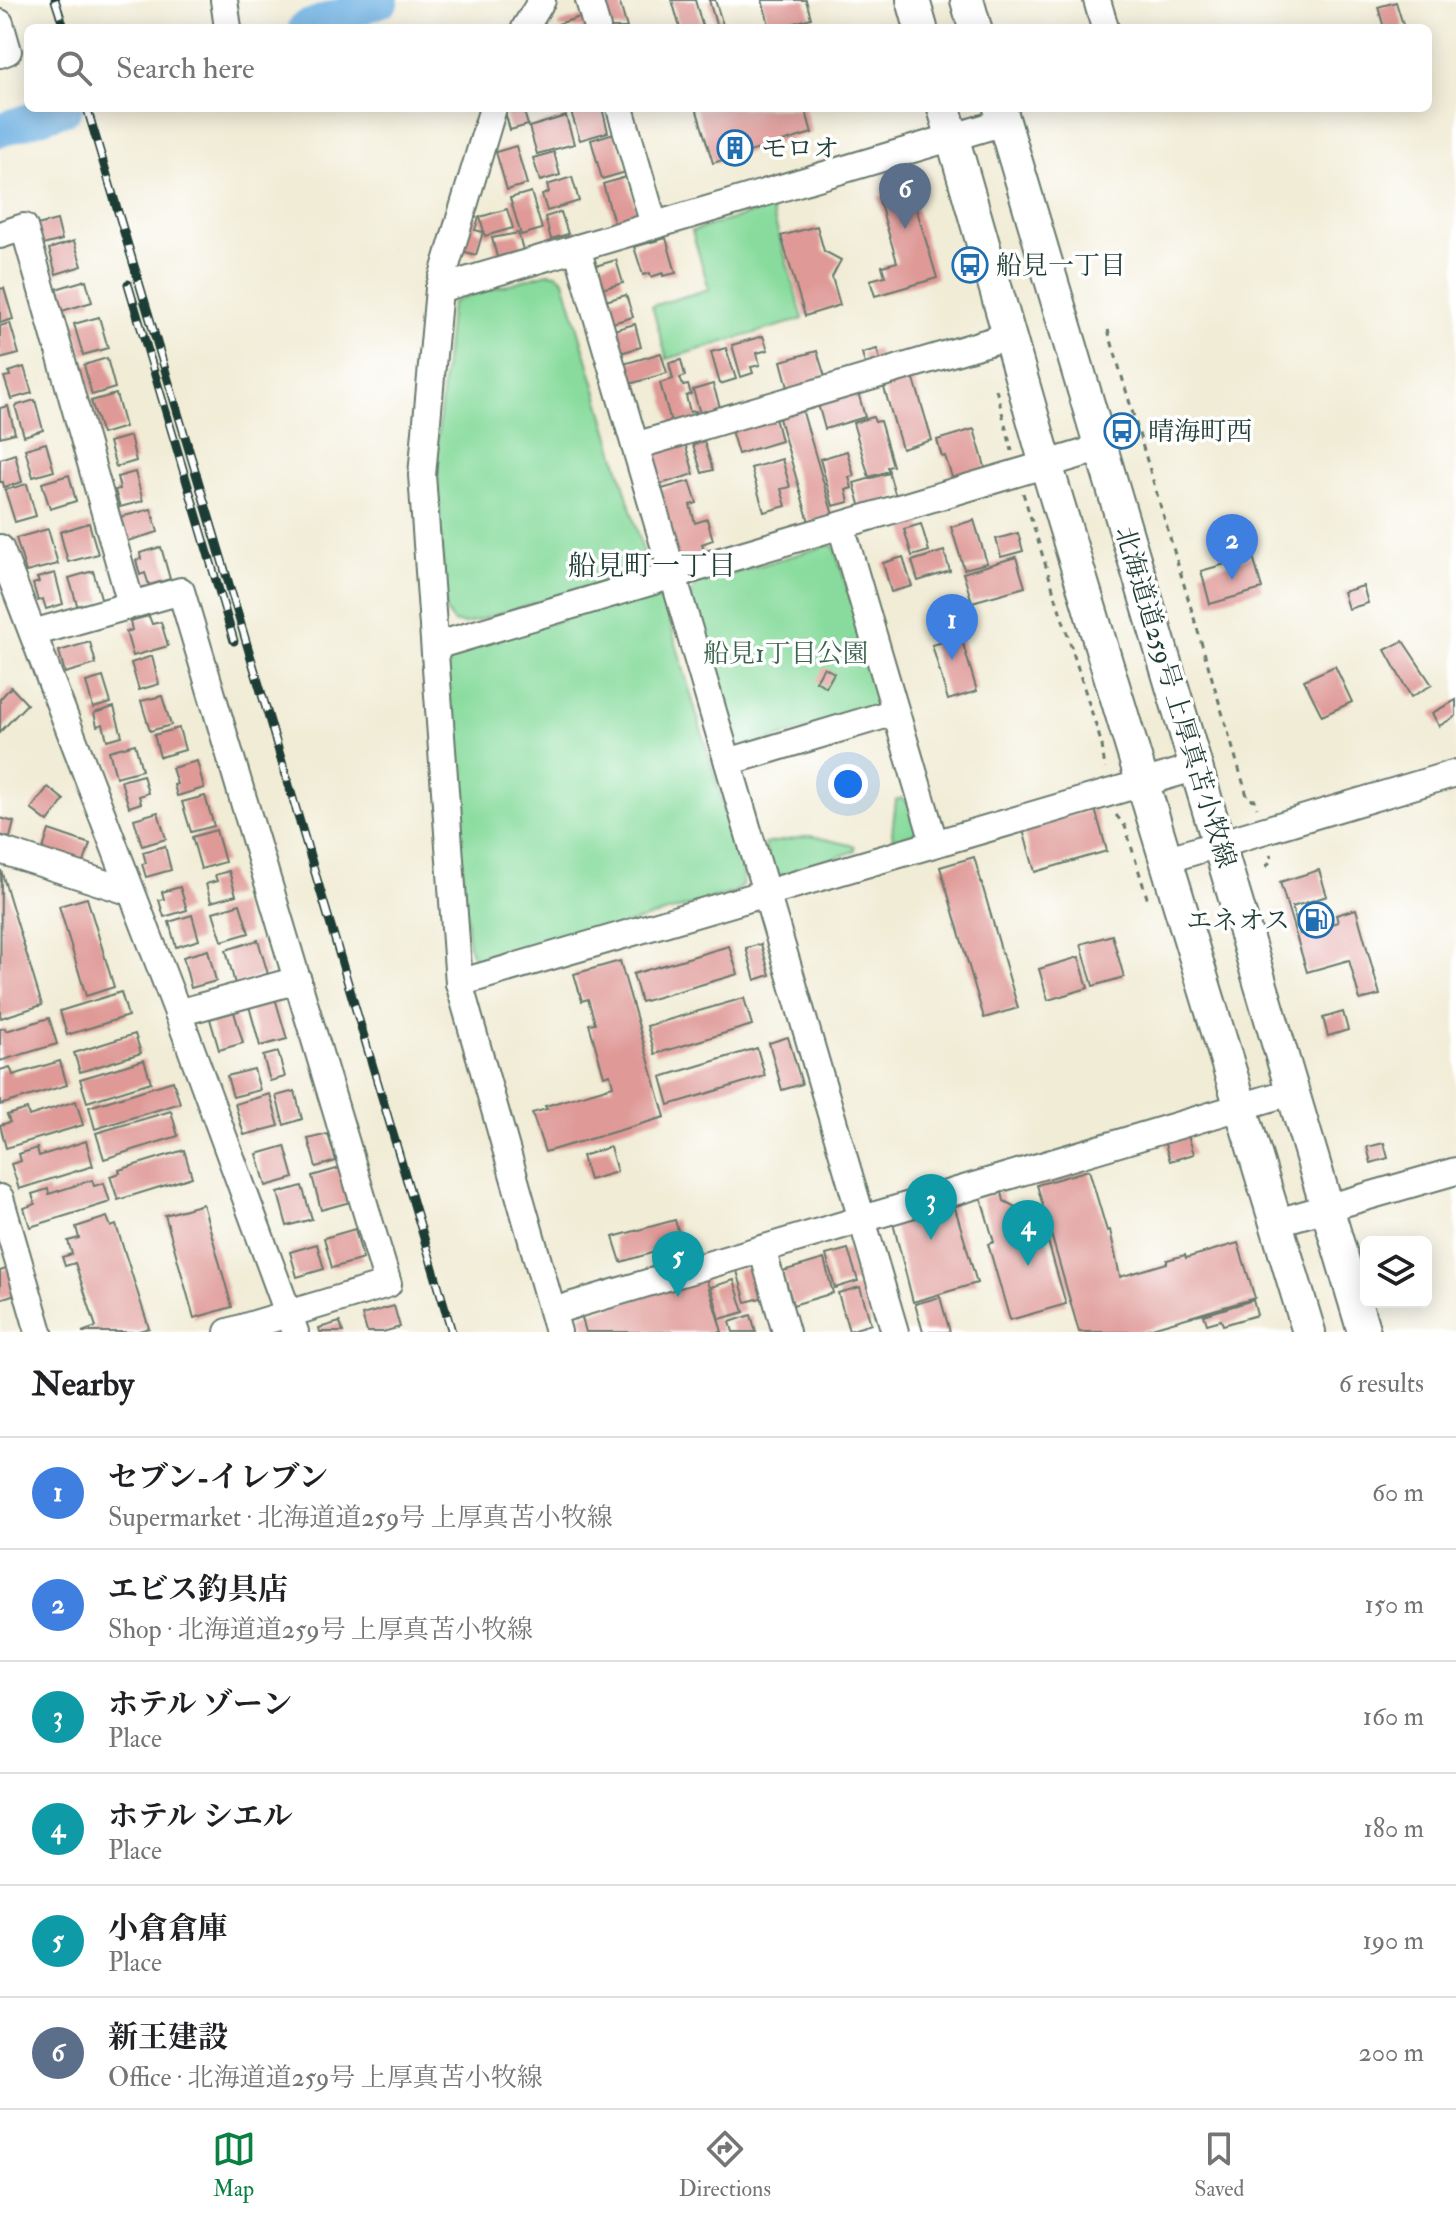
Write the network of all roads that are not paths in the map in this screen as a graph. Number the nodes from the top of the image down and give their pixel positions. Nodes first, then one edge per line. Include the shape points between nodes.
1 (542, 0) edge
2 (589, 0) edge
3 (913, 0) edge
4 (967, 0) edge
5 (1097, 0) edge
6 (0, 23) edge
7 (527, 24) edge
8 (596, 24) edge
9 (920, 24) edge
10 (974, 24) edge
11 (1104, 24) edge
12 (0, 54) edge
13 (492, 112) edge
14 (621, 112) edge
15 (1002, 115) edge
16 (949, 122) edge
17 (654, 225) junction
18 (0, 235) edge
19 (577, 248) junction
20 (439, 289) junction
21 (1009, 336) junction
22 (635, 446) junction
23 (1101, 448) junction
24 (1032, 469) junction
25 (841, 526) junction
26 (0, 548) edge
27 (673, 575) junction
28 (131, 604) junction
29 (33, 633) junction
30 (435, 646) junction
31 (895, 712) junction
32 (728, 762) junction
33 (1197, 767) junction
34 (1456, 773) edge
35 (1142, 782) junction
36 (934, 842) junction
37 (1220, 844) junction
38 (0, 850) edge
39 (1165, 860) junction
40 (131, 892) junction
41 (766, 892) junction
42 (298, 980) junction
43 (459, 983) junction
44 (178, 1013) junction
45 (1294, 1091) junction
46 (1239, 1107) junction
47 (1456, 1171) edge
48 (0, 1198) edge
49 (1329, 1207) junction
50 (862, 1219) junction
51 (1274, 1223) junction
52 (762, 1249) junction
53 (556, 1321) edge
54 (292, 1323) edge
55 (39, 1332) edge
56 (228, 1332) edge
57 (786, 1332) edge
58 (895, 1332) edge
59 (1309, 1332) edge
60 (1364, 1332) edge

1 - 7 street
2 - 8 street
3 - 9 main road
4 - 10 main road
5 - 11 street
6 - 12 street via 8,51
13 - 20 street
14 - 17 street
15 - 16 street
15 - 23 main road, 北海道道259号 上厚真苫小牧線
16 - 17 street
16 - 21 main road
17 - 19 street
18 - 28 street via 24,227
19 - 20 street
19 - 22 street
20 - 30 street via 422,475
21 - 22 street
21 - 24 main road
22 - 27 street
23 - 24 street
23 - 33 main road, 北海道道259号 上厚真苫小牧線
24 - 25 street
24 - 35 main road
25 - 27 street
25 - 31 street
26 - 29 street
27 - 30 street
27 - 32 street
28 - 29 street
28 - 42 street via 181,591
29 - 40 street
30 - 43 street
31 - 32 street
31 - 36 street
32 - 41 street
33 - 35 street
33 - 37 main road, 北海道道259号 上厚真苫小牧線
34 - 37 street
35 - 36 street
35 - 39 main road
36 - 41 street
37 - 39 street
37 - 45 main road, 北海道道259号 上厚真苫小牧線
38 - 40 street
39 - 46 main road
40 - 44 street
41 - 43 street
41 - 50 street
42 - 44 street
42 - 54 street via 388,1284
43 - 53 street
44 - 54 street
45 - 46 street
45 - 49 main road, 北海道道259号 上厚真苫小牧線
46 - 50 street
46 - 51 main road
47 - 49 street
48 - 55 street
49 - 51 street
49 - 60 main road, 北海道道259号 上厚真苫小牧線
50 - 52 street
50 - 58 street
51 - 59 main road
52 - 53 street
52 - 57 street
54 - 56 street

